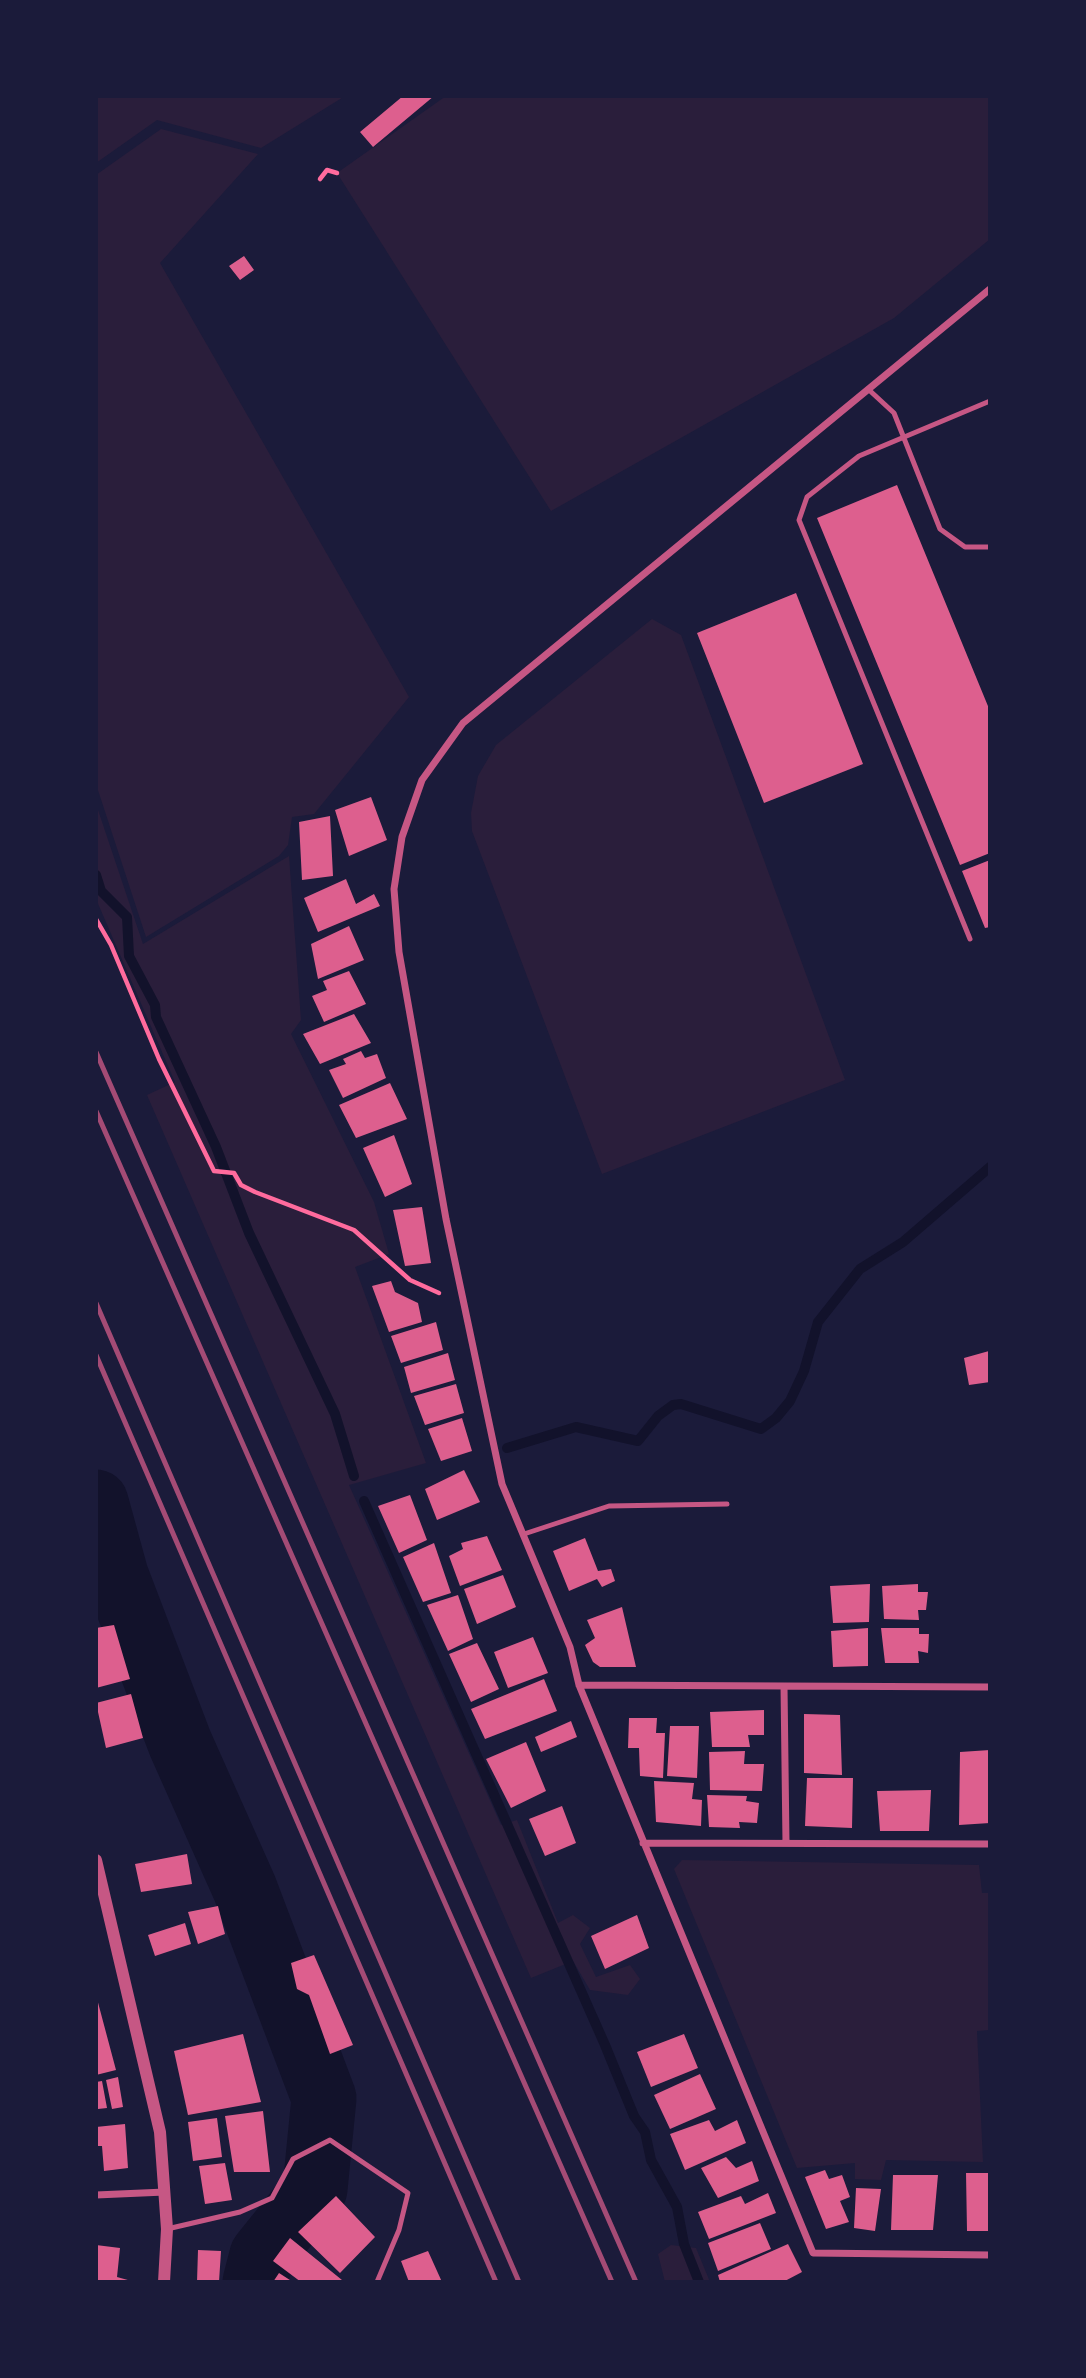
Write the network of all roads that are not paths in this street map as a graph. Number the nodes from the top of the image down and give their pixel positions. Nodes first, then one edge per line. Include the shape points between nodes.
1 (990, 289) edge
2 (868, 389) junction
3 (990, 401) edge
4 (904, 437) junction
5 (990, 547) edge
6 (971, 939) dead end
7 (727, 1504) dead end
8 (523, 1534) junction
9 (579, 1685) junction
10 (784, 1686) junction
11 (990, 1687) edge
12 (643, 1843) junction
13 (786, 1843) junction
14 (990, 1844) edge
15 (96, 1860) edge
16 (100, 1887) edge
17 (165, 2192) junction
18 (96, 2195) edge
19 (167, 2229) junction
20 (990, 2255) edge
21 (164, 2282) edge
22 (377, 2282) edge

1 - 2 street
2 - 4 lane via 894,414
2 - 8 street via 463,723 422,780 402,837 394,889 398,952 446,1219 502,1483
3 - 4 lane
4 - 5 lane via 940,530 965,547
4 - 6 lane via 859,456 838,472 807,498 799,520
7 - 8 lane via 609,1506
8 - 9 street via 570,1647
9 - 10 street
9 - 12 street
10 - 11 street
10 - 13 street
12 - 13 street
12 - 20 street via 813,2253
13 - 14 street
15 - 16 street
16 - 17 street via 160,2132
17 - 18 street
17 - 19 street
19 - 21 street
19 - 22 lane via 240,2212 272,2198 293,2159 330,2140 408,2193 399,2230

